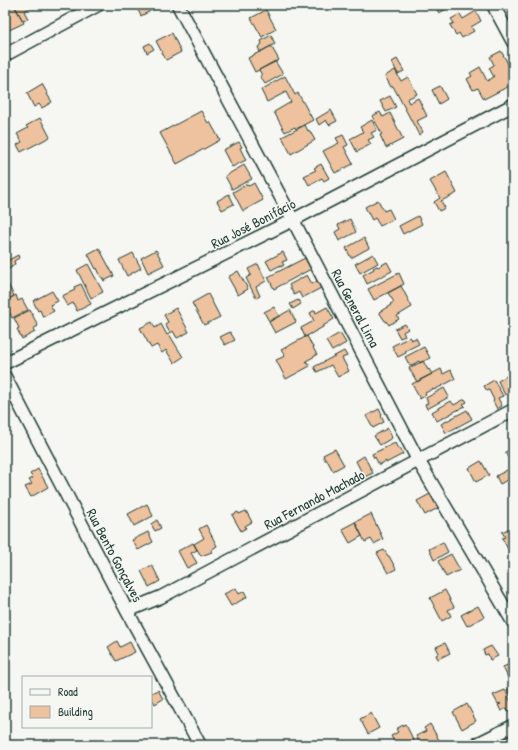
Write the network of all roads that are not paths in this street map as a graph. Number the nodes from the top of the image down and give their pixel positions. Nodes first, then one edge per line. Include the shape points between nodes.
1 (98, 5) edge
2 (178, 5) edge
3 (493, 5) edge
4 (513, 42) edge
5 (5, 55) edge
6 (513, 105) edge
7 (293, 220) junction
8 (5, 363) edge
9 (5, 377) edge
10 (513, 410) edge
11 (418, 460) junction
12 (127, 611) junction
13 (513, 622) edge
14 (513, 726) edge
15 (200, 745) edge
16 (475, 745) edge

1 - 5 street
2 - 7 street, Rua General Lima
3 - 4 street
6 - 7 street, Rua José Bonifácio
7 - 8 street, Rua José Bonifácio
7 - 11 street, Rua General Lima
9 - 12 street, Rua Bento Gonçalves
10 - 11 street, Rua Fernando Machado
11 - 12 street, Rua Fernando Machado via 161,597
11 - 13 street, Rua General Lima
12 - 15 street, Rua Bento Gonçalves
14 - 16 street

